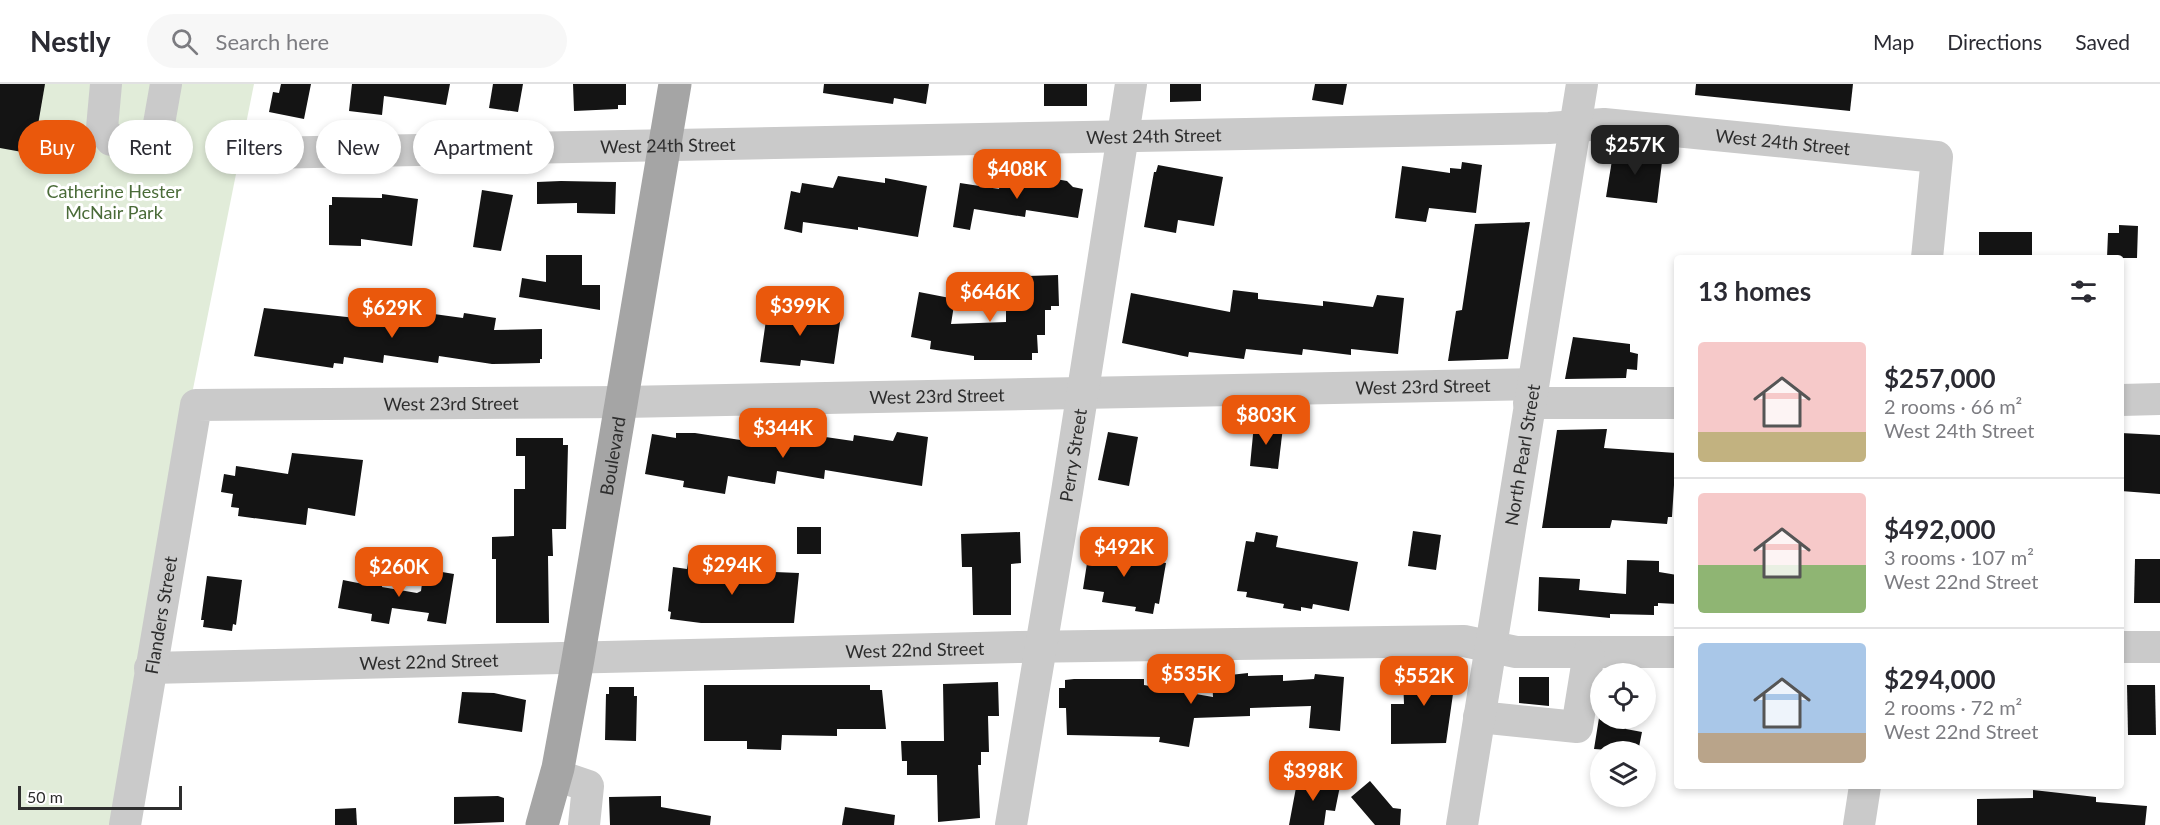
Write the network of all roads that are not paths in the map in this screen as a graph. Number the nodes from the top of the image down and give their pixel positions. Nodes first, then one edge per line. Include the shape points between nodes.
1 (106, 84) edge
2 (166, 84) edge
3 (675, 84) edge
4 (1131, 84) edge
5 (1582, 84) edge
6 (1575, 127) junction
7 (1122, 137) junction
8 (665, 146) junction
9 (304, 152) edge
10 (1927, 255) edge
11 (1083, 393) junction
12 (1531, 393) junction
13 (2160, 399) edge
14 (2124, 400) edge
15 (623, 402) junction
16 (1674, 403) edge
17 (196, 405) joint
18 (1041, 647) junction
19 (1491, 647) junction
20 (2124, 647) edge
21 (2160, 647) edge
22 (1674, 652) edge
23 (1589, 653) junction
24 (578, 659) junction
25 (150, 668) junction
26 (1479, 717) junction
27 (556, 775) junction
28 (1865, 789) edge
29 (547, 824) edge
30 (125, 825) edge
31 (584, 825) edge
32 (1011, 825) edge
33 (1462, 825) edge
34 (1859, 825) edge

1 - 2 street via 101,120 106,135 111,140 140,144 157,135
3 - 8 main road, Boulevard
4 - 7 street, Perry Street
5 - 6 street, North Pearl Street
6 - 7 street, West 24th Street
6 - 10 street, West 24th Street via 1604,124 1937,157
6 - 12 street, North Pearl Street
7 - 8 street, West 24th Street
7 - 11 street, Perry Street
8 - 9 street, West 24th Street
8 - 15 main road, Boulevard
11 - 12 street, West 23rd Street
11 - 15 street, West 23rd Street
11 - 18 street, Perry Street
12 - 16 street, West 23rd Street
12 - 19 street, North Pearl Street
13 - 14 street
15 - 17 street, West 23rd Street
15 - 24 main road, Boulevard
17 - 25 street, Flanders Street
18 - 19 street, West 22nd Street via 1464,641
18 - 24 street, West 22nd Street
18 - 32 street, Perry Street
19 - 23 street, West 22nd Street via 1516,652
19 - 26 street, North Pearl Street
20 - 21 street
22 - 23 street, West 22nd Street
23 - 26 street via 1577,727
24 - 25 street, West 22nd Street
24 - 27 main road, Boulevard
25 - 30 street, Flanders Street
26 - 33 street, North Pearl Street
27 - 29 main road, Boulevard
27 - 31 street via 588,786
28 - 34 street

